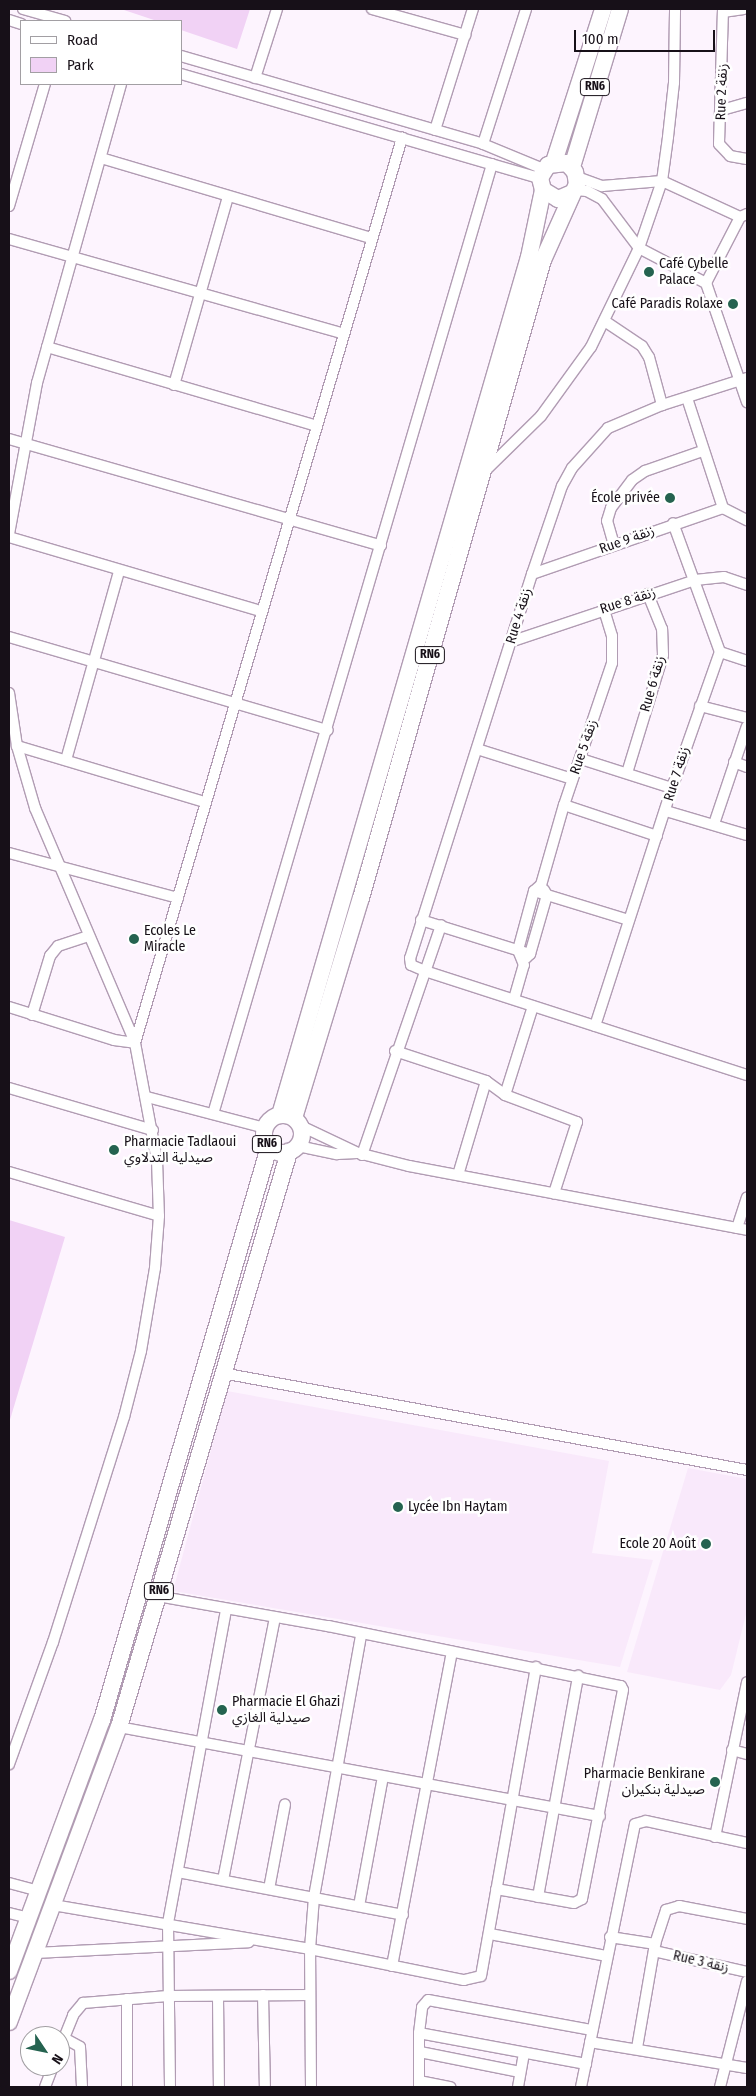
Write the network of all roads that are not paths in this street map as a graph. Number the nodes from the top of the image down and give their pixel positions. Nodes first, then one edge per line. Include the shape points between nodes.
1 (23, 9) edge
2 (277, 9) edge
3 (375, 9) edge
4 (473, 9) edge
5 (526, 9) edge
6 (603, 9) edge
7 (620, 9) edge
8 (676, 9) edge
9 (744, 9) edge
10 (723, 10) edge
11 (62, 20) edge
12 (465, 35) junction
13 (182, 56) edge
14 (182, 74) edge
15 (255, 78) junction
16 (45, 85) edge
17 (121, 85) edge
18 (747, 103) edge
19 (722, 110) junction
20 (435, 130) junction
21 (402, 138) junction
22 (483, 144) junction
23 (101, 158) junction
24 (745, 159) edge
25 (492, 164) junction
26 (545, 175) junction
27 (662, 181) junction
28 (573, 182) junction
29 (228, 197) junction
30 (9, 206) edge
31 (743, 216) edge
32 (9, 238) edge
33 (371, 238) junction
34 (639, 248) junction
35 (73, 254) junction
36 (706, 284) junction
37 (200, 294) junction
38 (606, 322) junction
39 (344, 334) junction
40 (47, 348) junction
41 (744, 380) edge
42 (174, 385) junction
43 (687, 398) junction
44 (747, 402) edge
45 (662, 405) junction
46 (317, 426) junction
47 (9, 439) edge
48 (23, 443) junction
49 (702, 451) junction
50 (484, 472) junction
51 (723, 508) junction
52 (288, 520) junction
53 (747, 520) edge
54 (673, 523) junction
55 (9, 535) edge
56 (614, 545) junction
57 (381, 546) junction
58 (119, 571) junction
59 (532, 574) junction
60 (696, 580) junction
61 (747, 585) edge
62 (648, 594) junction
63 (604, 609) junction
64 (262, 611) junction
65 (9, 637) edge
66 (510, 642) junction
67 (720, 652) junction
68 (747, 661) edge
69 (95, 662) junction
70 (9, 693) edge
71 (233, 704) junction
72 (700, 706) junction
73 (747, 718) edge
74 (11, 725) edge
75 (747, 726) edge
76 (328, 730) junction
77 (17, 746) junction
78 (478, 749) junction
79 (581, 759) junction
80 (66, 760) junction
81 (734, 762) junction
82 (747, 767) edge
83 (627, 773) junction
84 (572, 779) junction
85 (672, 788) junction
86 (205, 802) junction
87 (564, 805) junction
88 (666, 811) junction
89 (714, 824) junction
90 (747, 835) edge
91 (658, 836) junction
92 (9, 853) edge
93 (57, 865) junction
94 (538, 888) junction
95 (547, 895) junction
96 (178, 898) junction
97 (422, 920) junction
98 (629, 920) junction
99 (441, 925) junction
100 (88, 936) junction
101 (518, 950) junction
102 (526, 957) junction
103 (425, 971) junction
104 (514, 999) junction
105 (533, 1006) junction
106 (9, 1008) edge
107 (32, 1015) junction
108 (596, 1026) junction
109 (135, 1043) junction
110 (395, 1051) junction
111 (747, 1076) edge
112 (486, 1081) junction
113 (9, 1088) edge
114 (505, 1094) junction
115 (147, 1096) junction
116 (213, 1114) junction
117 (292, 1120) junction
118 (265, 1128) junction
119 (153, 1130) junction
120 (270, 1148) junction
121 (293, 1149) junction
122 (360, 1154) junction
123 (9, 1172) edge
124 (458, 1175) junction
125 (554, 1193) junction
126 (747, 1198) edge
127 (158, 1216) junction
128 (742, 1229) edge
129 (222, 1373) junction
130 (747, 1470) edge
131 (158, 1596) junction
132 (226, 1609) junction
133 (275, 1617) junction
134 (361, 1635) junction
135 (452, 1652) junction
136 (536, 1667) junction
137 (578, 1676) junction
138 (747, 1682) edge
139 (118, 1727) junction
140 (202, 1743) junction
141 (732, 1750) junction
142 (248, 1751) junction
143 (747, 1754) edge
144 (9, 1764) edge
145 (336, 1768) junction
146 (383, 1777) junction
147 (427, 1785) junction
148 (510, 1799) junction
149 (285, 1804) dead end
150 (555, 1808) junction
151 (600, 1816) junction
152 (715, 1836) junction
153 (747, 1843) edge
154 (178, 1872) junction
155 (223, 1880) junction
156 (9, 1883) edge
157 (269, 1889) junction
158 (496, 1889) junction
159 (39, 1891) junction
160 (538, 1897) junction
161 (314, 1898) junction
162 (53, 1905) junction
163 (359, 1906) junction
164 (9, 1913) edge
165 (403, 1915) junction
166 (29, 1918) junction
167 (747, 1918) edge
168 (168, 1923) junction
169 (490, 1934) junction
170 (610, 1937) junction
171 (263, 1942) junction
172 (655, 1947) junction
173 (167, 1948) junction
174 (310, 1949) junction
175 (35, 1953) junction
176 (606, 1956) junction
177 (392, 1966) junction
178 (9, 1972) edge
179 (747, 1972) edge
180 (747, 1981) edge
181 (263, 1995) junction
182 (310, 1995) junction
183 (168, 1996) junction
184 (218, 1997) junction
185 (127, 1999) junction
186 (9, 2022) edge
187 (69, 2026) edge
188 (592, 2030) junction
189 (419, 2032) junction
190 (70, 2041) edge
191 (590, 2042) junction
192 (637, 2048) junction
193 (420, 2052) junction
194 (524, 2054) junction
195 (726, 2063) junction
196 (586, 2064) junction
197 (747, 2068) edge
198 (520, 2072) junction
199 (419, 2084) edge
200 (82, 2087) edge
201 (126, 2087) edge
202 (170, 2087) edge
203 (219, 2087) edge
204 (265, 2087) edge
205 (311, 2087) edge
206 (450, 2087) edge
207 (518, 2087) edge
208 (581, 2087) edge
209 (720, 2087) edge

1 - 11 street
2 - 15 street
3 - 12 street
4 - 12 street
5 - 22 street
6 - 26 main road, RN6
7 - 28 main road, RN6
8 - 27 street via 674,84
9 - 10 street
10 - 19 street, Rue 2 زنقة
12 - 20 street
13 - 15 street
14 - 21 street
15 - 20 street
16 - 30 street
17 - 23 street
18 - 19 street
19 - 24 street, Rue 2 زنقة via 719,144 730,156
20 - 22 street
21 - 25 street
21 - 33 street
22 - 26 street
23 - 29 street
23 - 35 street
25 - 26 street
25 - 57 street
26 - 28 main road
26 - 28 main road via 552,198
26 - 117 main road, RN6 via 529,257
27 - 28 street via 602,186
27 - 31 street
27 - 34 street
28 - 34 street via 602,199
28 - 50 main road, RN6 via 543,260
29 - 33 street
29 - 37 street
31 - 36 street
32 - 35 street
33 - 39 street
34 - 36 street
34 - 38 street
35 - 37 street
35 - 40 street
36 - 41 street
37 - 39 street
37 - 42 street
38 - 45 street via 642,346 649,357
38 - 50 street via 541,416
39 - 46 street
40 - 42 street
40 - 48 street
41 - 43 street, Rue 4 زنقة
41 - 44 street
42 - 46 street
43 - 45 street, Rue 4 زنقة
43 - 49 street
45 - 59 street, Rue 4 زنقة via 608,428 572,468 562,486
46 - 52 street
47 - 48 street
48 - 52 street
48 - 55 street
49 - 51 street
49 - 56 street via 645,471 632,480 611,508 607,521
50 - 117 main road, RN6
51 - 53 street
51 - 54 street, Rue 9 زنقة
52 - 57 street
52 - 64 street
54 - 56 street, Rue 9 زنقة
54 - 60 street
55 - 58 street
56 - 59 street, Rue 9 زنقة
57 - 76 street
58 - 64 street
58 - 69 street
59 - 66 street, Rue 4 زنقة
60 - 61 street, Rue 8 زنقة via 724,577
60 - 62 street, Rue 8 زنقة
60 - 67 street
62 - 63 street, Rue 8 زنقة
62 - 83 street, Rue 6 زنقة via 662,629 663,655
63 - 66 street, Rue 8 زنقة
63 - 79 street, Rue 5 زنقة via 612,636 612,663
64 - 71 street
65 - 69 street
66 - 78 street, Rue 4 زنقة
67 - 68 street
67 - 72 street, Rue 7 زنقة
69 - 71 street
69 - 80 street
70 - 74 street
71 - 76 street
71 - 86 street
72 - 73 street
72 - 85 street, Rue 7 زنقة
74 - 77 street
75 - 81 street
76 - 116 street
77 - 80 street
77 - 93 street
78 - 84 street
78 - 97 street, Rue 4 زنقة
79 - 83 street
79 - 84 street, Rue 5 زنقة
80 - 86 street
81 - 82 street
81 - 89 street
83 - 85 street
84 - 87 street, Rue 5 زنقة
85 - 88 street, Rue 7 زنقة
86 - 96 street
87 - 91 street
87 - 94 street, Rue 5 زنقة
88 - 89 street
88 - 91 street, Rue 7 زنقة
89 - 90 street
91 - 98 street, Rue 7 زنقة
92 - 93 street
93 - 96 street
93 - 100 street
94 - 95 street
94 - 101 street, Rue 5 زنقة
95 - 98 street
95 - 102 street
96 - 109 street
97 - 99 street
97 - 103 street, Rue 4 زنقة via 410,958 412,965
98 - 108 street, Rue 7 زنقة
99 - 101 street
99 - 103 street
100 - 107 street via 58,946 50,956
100 - 109 street
101 - 102 street
102 - 104 street
103 - 104 street
103 - 110 street
104 - 105 street
105 - 108 street
105 - 114 street
106 - 107 street
107 - 109 street via 114,1040
108 - 111 street
109 - 115 street
110 - 112 street
110 - 122 street
112 - 114 street
112 - 124 street
113 - 119 street
114 - 125 street via 577,1122
115 - 116 street
115 - 119 street
116 - 118 street
117 - 118 main road, RN6
117 - 121 main road, RN6 via 302,1137
117 - 122 street
118 - 120 main road, RN6
119 - 127 street
120 - 121 main road, RN6
120 - 159 main road, RN6 via 122,1656
121 - 122 street
121 - 129 main road, RN6
122 - 124 street
123 - 127 street
124 - 125 street
125 - 128 street
126 - 128 street
127 - 144 street via 155,1268 141,1351 124,1417 54,1642
129 - 130 street
129 - 131 main road, RN6
131 - 132 street
131 - 139 main road, RN6
132 - 133 street
132 - 140 street
133 - 134 street
133 - 142 street
134 - 135 street
134 - 145 street
135 - 136 street
135 - 147 street
136 - 137 street
136 - 148 street
137 - 150 street
137 - 151 street via 617,1683 623,1690
138 - 141 street
139 - 140 street
139 - 162 main road, RN6
140 - 142 street
140 - 154 street
141 - 143 street
141 - 152 street
142 - 145 street
142 - 155 street
145 - 146 street
145 - 161 street
146 - 147 street
146 - 163 street
147 - 148 street
147 - 165 street
148 - 150 street
148 - 158 street
149 - 157 street
150 - 151 street
150 - 160 street
151 - 160 street via 582,1899 574,1903
152 - 153 street
152 - 170 street via 646,1821 635,1824
154 - 155 street
154 - 168 street
155 - 157 street
156 - 159 street
157 - 161 street
158 - 160 street
158 - 169 street
159 - 166 main road, RN6
161 - 163 street
161 - 174 street
162 - 168 street
162 - 175 main road, RN6
163 - 165 street
164 - 166 street
165 - 177 street
166 - 178 main road, RN6
167 - 172 street via 669,1907 661,1919
168 - 171 street
168 - 173 street
169 - 176 street
169 - 177 street via 485,1969 474,1979
170 - 172 street, Rue 3 زنقة
170 - 176 street
171 - 173 street
171 - 174 street
172 - 179 street, Rue 3 زنقة
172 - 192 street
173 - 175 street
173 - 183 street
174 - 177 street
174 - 182 street
175 - 186 main road, RN6
176 - 188 street
180 - 195 street
181 - 182 street
181 - 184 street
181 - 204 street
182 - 205 street
183 - 184 street
183 - 185 street
183 - 202 street
184 - 203 street
185 - 187 street via 83,2002
185 - 201 street
188 - 189 street via 428,2000 422,2007
188 - 191 street
189 - 193 street
189 - 194 street
190 - 200 street via 80,2047
191 - 192 street
191 - 196 street
192 - 195 street
193 - 198 street
193 - 199 street
194 - 196 street
194 - 198 street
195 - 197 street
195 - 209 street
196 - 208 street
198 - 207 street
199 - 206 street

